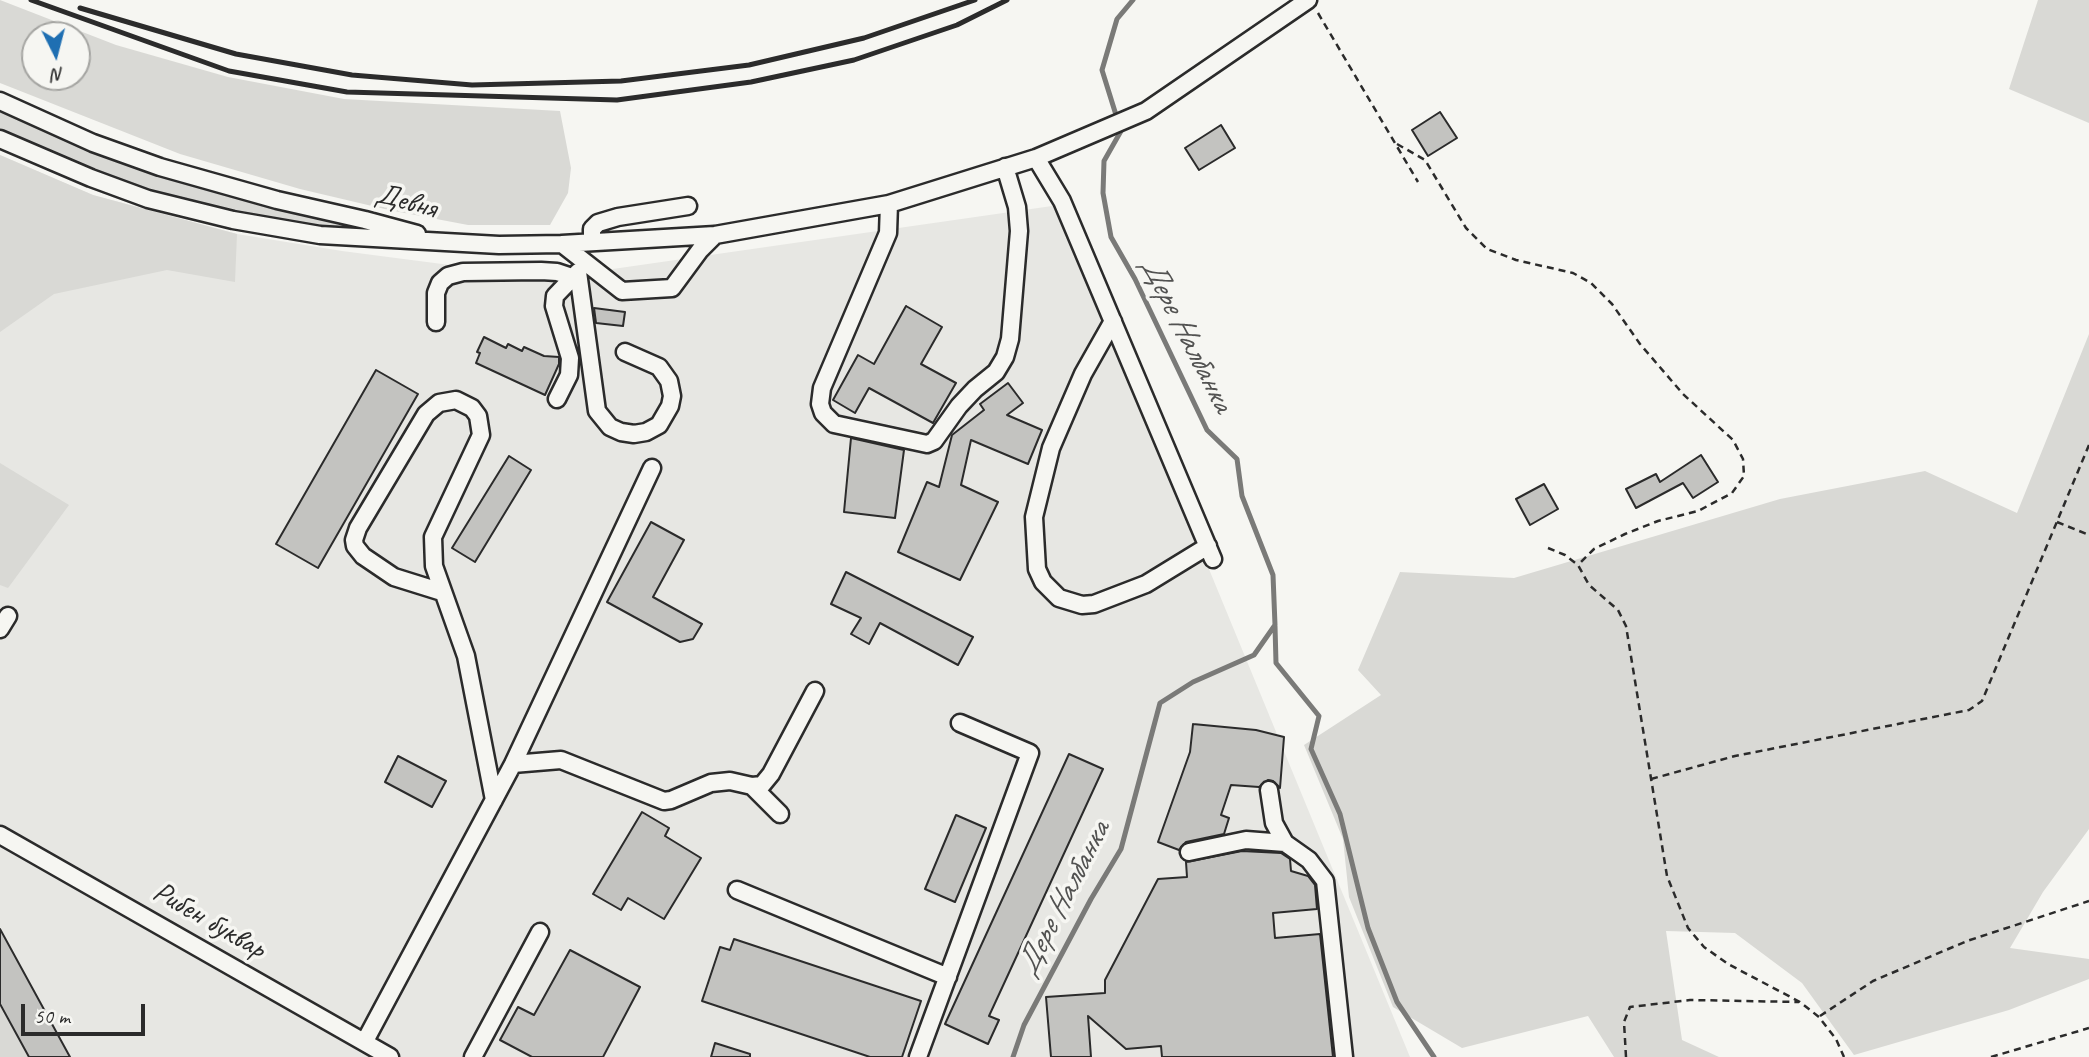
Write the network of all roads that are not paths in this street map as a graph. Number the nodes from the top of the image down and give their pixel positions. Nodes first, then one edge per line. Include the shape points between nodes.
1 (1313, 6) edge
2 (0, 101) edge
3 (0, 139) edge
4 (1036, 158) junction
5 (1006, 167) junction
6 (889, 204) junction
7 (688, 206) dead end
8 (715, 235) junction
9 (443, 241) junction
10 (592, 242) junction
11 (562, 244) junction
12 (579, 271) junction
13 (1113, 321) junction
14 (436, 322) dead end
15 (625, 352) dead end
16 (557, 399) dead end
17 (652, 468) dead end
18 (442, 592) junction
19 (815, 691) dead end
20 (961, 723) dead end
21 (513, 764) junction
22 (752, 786) junction
23 (1269, 790) dead end
24 (494, 800) junction
25 (780, 814) dead end
26 (0, 835) edge
27 (1285, 843) junction
28 (1189, 852) dead end
29 (737, 890) dead end
30 (540, 932) dead end
31 (948, 976) junction
32 (365, 1041) junction
33 (390, 1057) edge
34 (474, 1057) edge
35 (919, 1057) edge
36 (1344, 1057) edge

1 - 4 street via 1146,111
2 - 9 street, Девня via 160,167
3 - 9 street, Девня via 148,199 233,220 320,235
4 - 5 street
4 - 13 street via 1062,201
5 - 6 street
5 - 6 street via 1019,232 1005,357 927,444 834,424 820,404 822,388 888,233
6 - 8 street
7 - 10 street via 598,223 592,229
8 - 10 street
8 - 12 street via 672,288 622,291
9 - 11 street
10 - 11 street
11 - 12 street
12 - 14 street via 448,276 436,293
12 - 15 street via 597,411 610,427 634,434 653,429 666,416 671,388 659,367
12 - 16 street via 555,296 570,358 569,375
13 - 13 street via 1211,552 1146,584 1082,605 1059,598 1042,582 1034,517 1051,448 1083,374
17 - 21 street
18 - 18 street via 434,566 433,537 481,435 478,416 456,400 439,403 426,414 354,540 363,556 394,577
18 - 24 street via 466,656
19 - 22 street via 771,774 762,785
20 - 31 street via 1030,753
21 - 22 street via 561,760 664,801 711,783
21 - 24 street
22 - 25 street
23 - 27 street via 1274,823
24 - 32 street
26 - 32 street, Рибен буквар
27 - 28 street via 1246,839
27 - 36 street via 1309,860 1325,881
29 - 31 street
30 - 34 street
31 - 35 street
32 - 33 street, Рибен буквар

